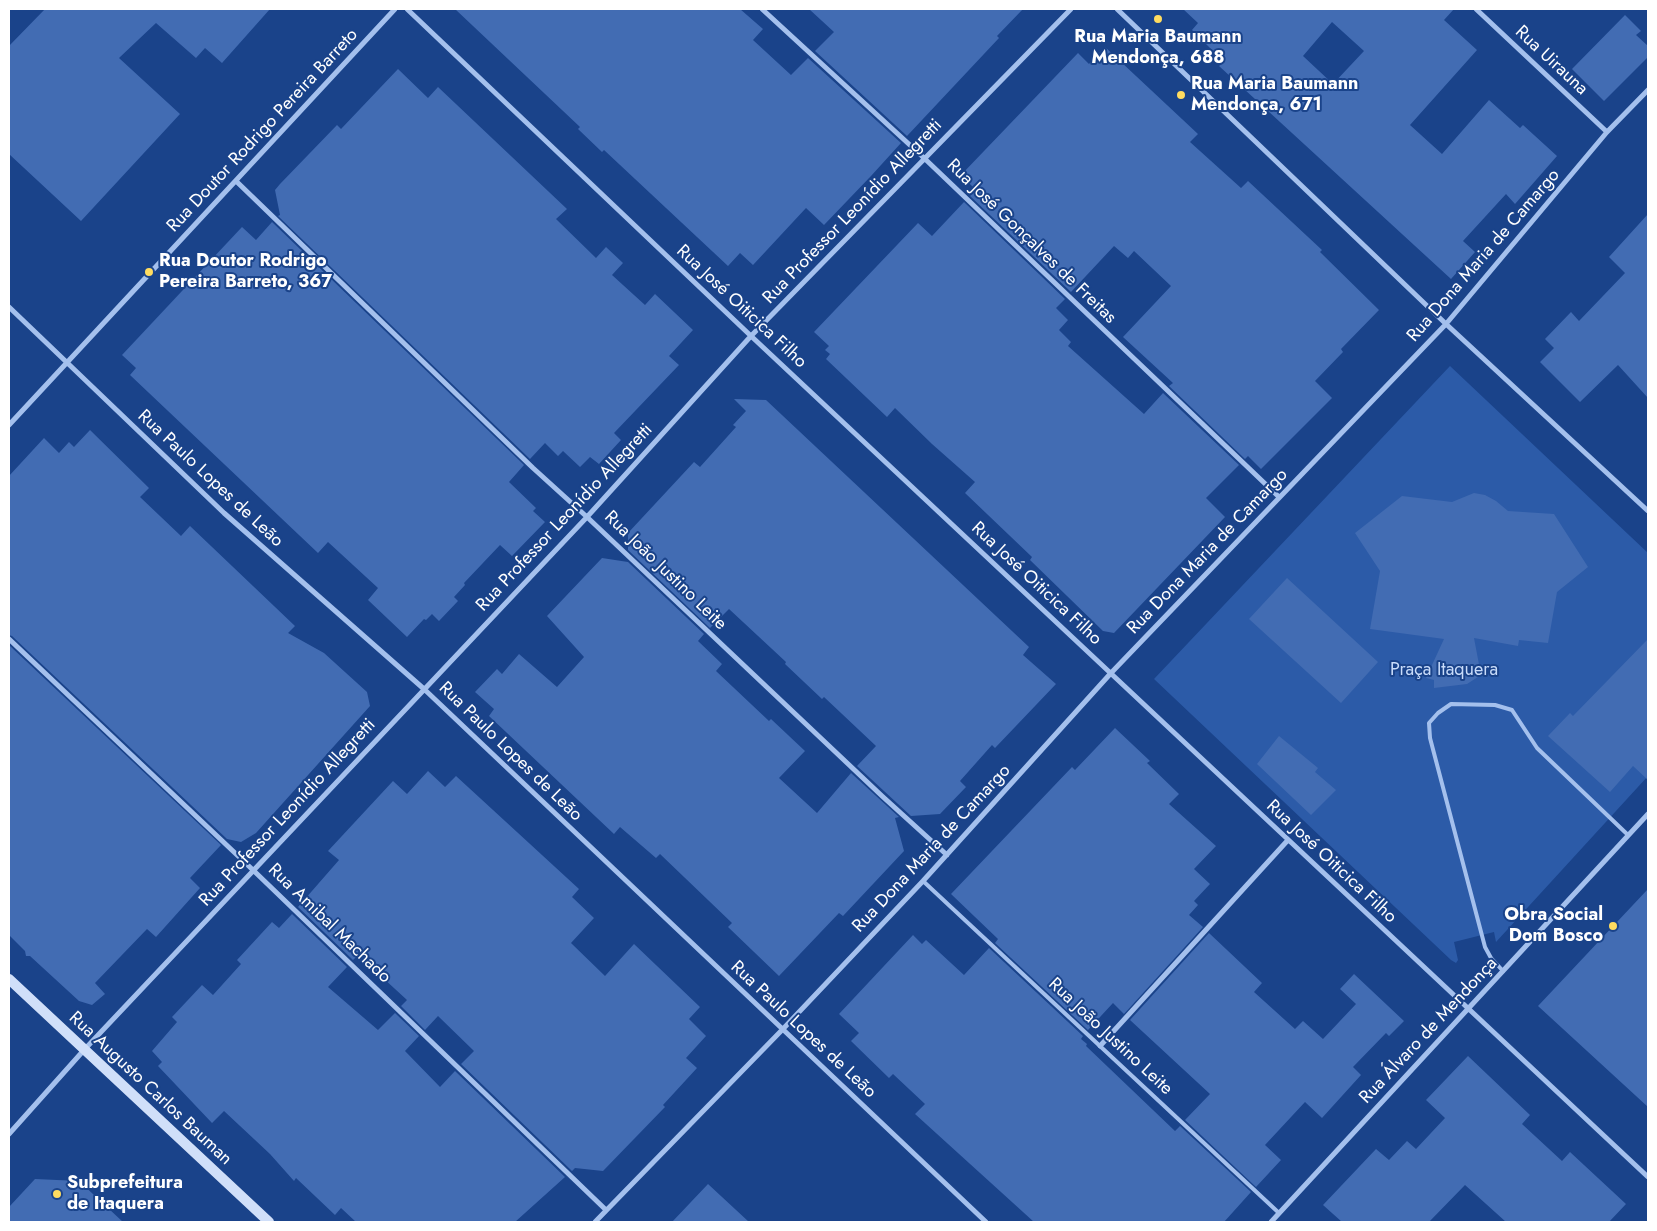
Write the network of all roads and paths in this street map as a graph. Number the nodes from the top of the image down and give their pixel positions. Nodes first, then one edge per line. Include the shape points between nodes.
1 (395, 9) edge
2 (407, 9) edge
3 (762, 9) edge
4 (1071, 9) edge
5 (1117, 9) edge
6 (1476, 9) edge
7 (1648, 90) edge
8 (1607, 132) junction
9 (924, 158) junction
10 (236, 181) junction
11 (9, 307) edge
12 (1446, 324) junction
13 (751, 336) junction
14 (67, 363) junction
15 (9, 425) edge
16 (1279, 497) junction
17 (1648, 511) edge
18 (587, 516) junction
19 (9, 639) edge
20 (1111, 673) junction
21 (424, 689) junction
22 (1648, 814) edge
23 (1628, 835) junction
24 (1288, 840) junction
25 (947, 855) junction
26 (254, 871) junction
27 (923, 881) junction
28 (1503, 971) junction
29 (9, 979) edge
30 (1468, 1009) junction
31 (782, 1030) junction
32 (1100, 1046) junction
33 (84, 1050) junction
34 (9, 1134) edge
35 (1648, 1177) edge
36 (606, 1210) junction
37 (1279, 1213) junction
38 (269, 1222) edge
39 (595, 1222) edge
40 (986, 1222) edge
41 (1271, 1222) edge

1 - 10 street, Rua Doutor Rodrigo Pereira Barreto
2 - 13 street, Rua José Oiticica Filho
3 - 9 street, Rua José Gonçalves de Freitas
4 - 9 street, Rua Professor Leonídio Allegretti
5 - 12 street
6 - 8 street, Rua Uirauna
7 - 8 street, Rua Dona Maria de Camargo
8 - 12 street, Rua Dona Maria de Camargo
9 - 13 street, Rua Professor Leonídio Allegretti
9 - 16 street, Rua José Gonçalves de Freitas
10 - 14 street, Rua Doutor Rodrigo Pereira Barreto
10 - 18 street, Rua João Justino Leite via 525,461
11 - 14 street, Rua Paulo Lopes de Leão
12 - 16 street, Rua Dona Maria de Camargo
12 - 17 street
13 - 18 street, Rua Professor Leonídio Allegretti
13 - 20 street, Rua José Oiticica Filho
14 - 15 street, Rua Doutor Rodrigo Pereira Barreto
14 - 21 street, Rua Paulo Lopes de Leão via 224,514
16 - 20 street, Rua Dona Maria de Camargo
18 - 21 street, Rua Professor Leonídio Allegretti
18 - 25 street, Rua João Justino Leite
19 - 26 street, Rua Amibal Machado
20 - 24 street, Rua José Oiticica Filho
20 - 25 street, Rua Dona Maria de Camargo
21 - 26 street, Rua Professor Leonídio Allegretti
21 - 31 street, Rua Paulo Lopes de Leão
22 - 23 street, Rua Álvaro de Mendonça
23 - 28 street, Rua Álvaro de Mendonça
23 - 28 lane via 1537,748 1512,710 1495,705 1451,704 1438,713 1429,723 1430,738 1485,947
24 - 30 street, Rua José Oiticica Filho
24 - 32 street
25 - 27 street, Rua Dona Maria de Camargo
26 - 33 street, Rua Professor Leonídio Allegretti
26 - 36 street, Rua Amibal Machado
27 - 31 street, Rua Dona Maria de Camargo
27 - 32 lane, Rua João Justino Leite
28 - 30 street, Rua Álvaro de Mendonça
29 - 33 main road, Rua Augusto Carlos Bauman
30 - 35 street, Rua José Oiticica Filho
30 - 37 street, Rua Álvaro de Mendonça
31 - 36 street, Rua Dona Maria de Camargo
31 - 40 street, Rua Paulo Lopes de Leão
32 - 37 lane, Rua João Justino Leite
33 - 34 street, Rua Professor Leonídio Allegretti
33 - 38 main road, Rua Augusto Carlos Bauman
36 - 39 street, Rua Dona Maria de Camargo
37 - 41 street, Rua Álvaro de Mendonça

